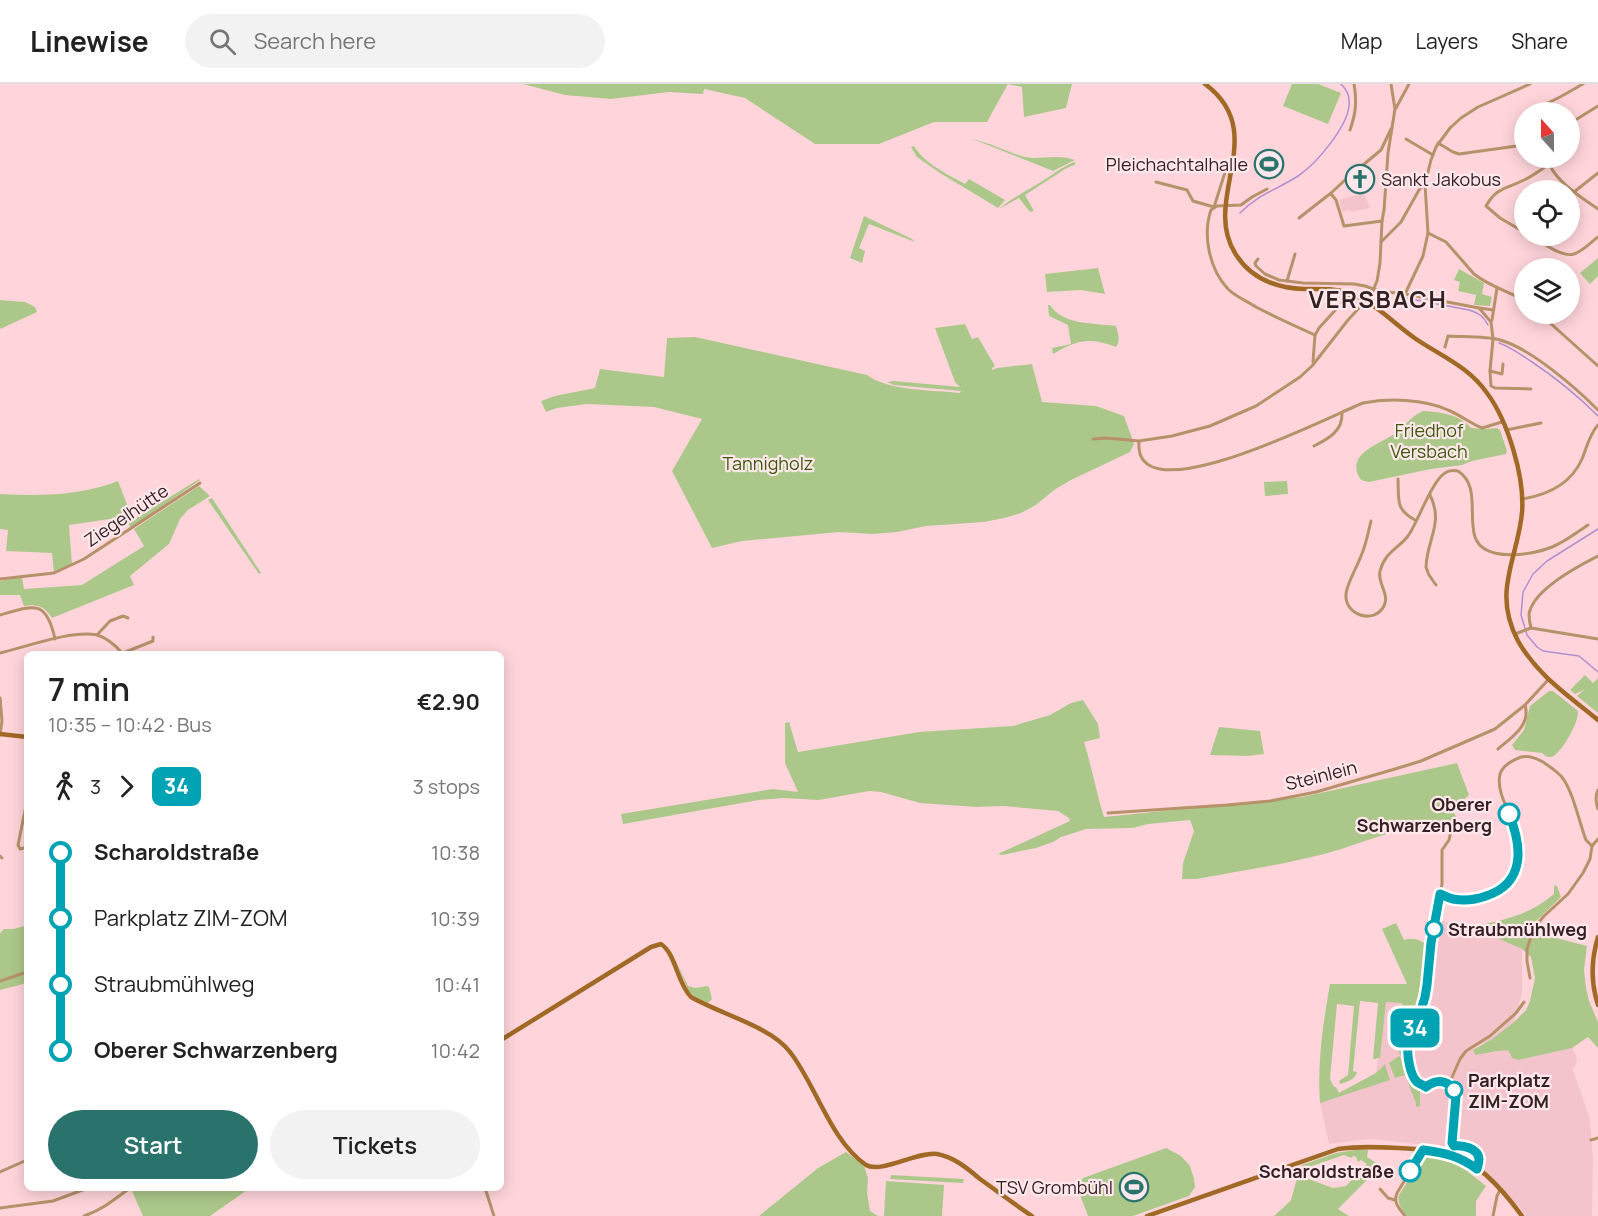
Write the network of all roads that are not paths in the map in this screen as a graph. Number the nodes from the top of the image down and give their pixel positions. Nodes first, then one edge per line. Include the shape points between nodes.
1 (1205, 84) edge
2 (1354, 84) edge
3 (1391, 84) edge
4 (1409, 84) edge
5 (1530, 84) edge
6 (1583, 84) edge
7 (1550, 102) edge
8 (1598, 106) edge
9 (1395, 109) junction
10 (1580, 117) edge
11 (1393, 124) junction
12 (1350, 130) dead end
13 (1406, 139) dead end
14 (1438, 143) junction
15 (1514, 146) edge
16 (1433, 155) junction
17 (1230, 164) junction
18 (1543, 168) edge
19 (1551, 168) edge
20 (1598, 172) edge
21 (1524, 180) edge
22 (1562, 180) edge
23 (1156, 182) dead end
24 (1425, 184) junction
25 (1514, 184) edge
26 (1580, 187) edge
27 (1267, 189) dead end
28 (1331, 193) junction
29 (1580, 196) edge
30 (1214, 207) junction
31 (1225, 207) junction
32 (1598, 209) edge
33 (1299, 218) dead end
34 (1382, 221) junction
35 (1514, 226) edge
36 (1428, 233) junction
37 (1598, 237) edge
38 (1381, 242) junction
39 (1549, 246) edge
40 (1295, 254) dead end
41 (1258, 260) dead end
42 (1287, 281) junction
43 (1497, 288) junction
44 (1374, 289) junction
45 (1350, 294) junction
46 (1405, 294) junction
47 (1514, 296) edge
48 (1365, 301) junction
49 (1479, 308) junction
50 (1493, 310) junction
51 (1491, 322) junction
52 (1551, 324) edge
53 (1315, 335) junction
54 (1493, 339) junction
55 (1445, 346) dead end
56 (1314, 364) junction
57 (1503, 364) dead end
58 (1598, 366) edge
59 (1490, 371) junction
60 (1531, 390) dead end
61 (1598, 410) edge
62 (1342, 412) junction
63 (1502, 422) junction
64 (1541, 423) dead end
65 (1598, 425) edge
66 (1506, 430) junction
67 (1093, 439) dead end
68 (1139, 441) junction
69 (1314, 446) dead end
70 (1398, 479) dead end
71 (200, 483) dead end
72 (1430, 495) junction
73 (1522, 499) junction
74 (1415, 520) junction
75 (1371, 521) dead end
76 (1588, 525) dead end
77 (1513, 555) junction
78 (1598, 556) edge
79 (0, 579) edge
80 (1436, 585) dead end
81 (0, 615) edge
82 (128, 618) dead end
83 (1529, 630) junction
84 (1515, 634) junction
85 (97, 635) junction
86 (153, 638) dead end
87 (55, 639) junction
88 (1598, 639) edge
89 (120, 651) edge
90 (129, 651) edge
91 (0, 653) edge
92 (1548, 680) junction
93 (0, 698) edge
94 (1525, 705) junction
95 (1, 709) edge
96 (1598, 720) edge
97 (0, 734) edge
98 (24, 737) edge
99 (1498, 748) dead end
100 (1598, 790) edge
101 (1598, 809) edge
102 (1108, 813) dead end
103 (24, 815) edge
104 (1452, 826) dead end
105 (1598, 839) edge
106 (1592, 846) junction
107 (24, 848) edge
108 (1440, 894) junction
109 (1598, 937) edge
110 (24, 973) edge
111 (1530, 978) dead end
112 (0, 981) edge
113 (1524, 1002) dead end
114 (1598, 1005) edge
115 (504, 1038) edge
116 (1409, 1064) dead end
117 (1449, 1084) dead end
118 (1598, 1138) edge
119 (1591, 1140) dead end
120 (1423, 1150) junction
121 (24, 1160) edge
122 (0, 1172) edge
123 (1380, 1189) dead end
124 (1500, 1190) junction
125 (80, 1191) edge
126 (126, 1191) edge
127 (486, 1191) edge
128 (1395, 1200) junction
129 (0, 1208) edge
130 (84, 1216) edge
131 (494, 1216) edge
132 (1032, 1216) edge
133 (1147, 1216) edge
134 (1405, 1216) edge
135 (1493, 1216) edge
136 (1522, 1216) edge

1 - 17 street via 1222,100 1233,123 1235,139
2 - 12 street via 1357,98
3 - 9 street
4 - 9 street
5 - 14 street via 1471,111
6 - 7 street
8 - 10 street
9 - 11 street
11 - 28 street via 1382,150
11 - 34 street
13 - 16 street
14 - 15 street via 1459,154
14 - 16 street
16 - 24 street
17 - 30 street
17 - 31 street
18 - 21 street
19 - 22 street
20 - 26 street
23 - 30 street via 1187,190 1193,201
24 - 36 street
24 - 38 street via 1401,222
25 - 35 street via 1493,195 1486,206
27 - 31 street via 1241,205
28 - 33 street
28 - 34 street via 1344,226
29 - 32 street
30 - 31 street
30 - 53 street via 1207,228 1209,248 1215,268 1229,290
31 - 45 street via 1226,230 1233,251 1257,276 1286,288
34 - 38 street
36 - 43 street via 1446,242 1474,274
36 - 46 street via 1423,256
37 - 39 street via 1574,254 1565,255
38 - 44 street
40 - 42 street
41 - 42 street via 1255,263 1261,270
42 - 44 street via 1354,284
43 - 47 street
43 - 50 street
44 - 46 street
44 - 48 street
45 - 48 street
45 - 53 street
46 - 49 street
48 - 56 street
48 - 63 street via 1417,340 1461,366 1488,394
49 - 50 street
49 - 51 street
50 - 51 street
51 - 54 street
52 - 58 street
53 - 56 street
54 - 55 street via 1448,336
54 - 59 street
54 - 61 street via 1531,356
56 - 68 street via 1300,378 1242,413 1210,426
57 - 59 street via 1502,374
59 - 60 street via 1490,384 1495,388
62 - 63 street via 1363,403 1386,400 1444,409 1482,428
62 - 68 street via 1257,449 1199,467 1155,467 1145,461
62 - 69 street via 1337,431
63 - 66 street
64 - 66 street
65 - 73 street via 1578,465 1564,481 1546,494
66 - 73 street via 1517,464
67 - 68 street
70 - 74 street via 1401,509
71 - 79 street, Ziegelhütte via 66,568
72 - 74 street
72 - 77 street via 1445,473 1454,470 1463,475 1472,496 1477,542 1490,551
72 - 80 street via 1436,518 1426,567
73 - 77 street
74 - 75 street via 1408,535 1389,553 1380,569 1386,597 1384,607 1374,615 1364,616 1351,609 1346,595
76 - 77 street via 1552,547
77 - 84 street via 1506,599
78 - 83 street via 1542,593 1529,615
81 - 87 street via 39,608 49,619
82 - 85 street via 110,621
83 - 84 street
83 - 88 street
84 - 92 street
85 - 87 street
85 - 89 street
86 - 90 street
87 - 91 street
92 - 94 street, Steinlein
92 - 96 street
93 - 95 street
94 - 99 street, Steinlein via 1524,724
94 - 102 street, Steinlein via 1490,731 1421,761 1316,792 1259,802
95 - 97 street
97 - 98 street
100 - 101 street
103 - 107 street via 18,845
104 - 108 street via 1442,850
105 - 106 street
106 - 108 street via 1584,836 1560,775 1537,759 1518,758 1500,776 1519,858 1510,881 1492,894 1470,900
106 - 111 street via 1583,873 1534,928 1527,949
108 - 116 street via 1425,993 1407,1052
109 - 114 street via 1592,983
110 - 112 street
113 - 117 street via 1490,1036 1466,1051
115 - 132 street via 661,944 668,950 691,997 778,1039 834,1128 852,1152 870,1167 934,1153 955,1160
118 - 119 street
120 - 124 street via 1456,1156
120 - 128 street
120 - 133 street via 1338,1149
121 - 122 street
123 - 128 street
124 - 135 street
124 - 136 street
125 - 129 street via 53,1201
126 - 130 street
127 - 131 street
128 - 134 street

